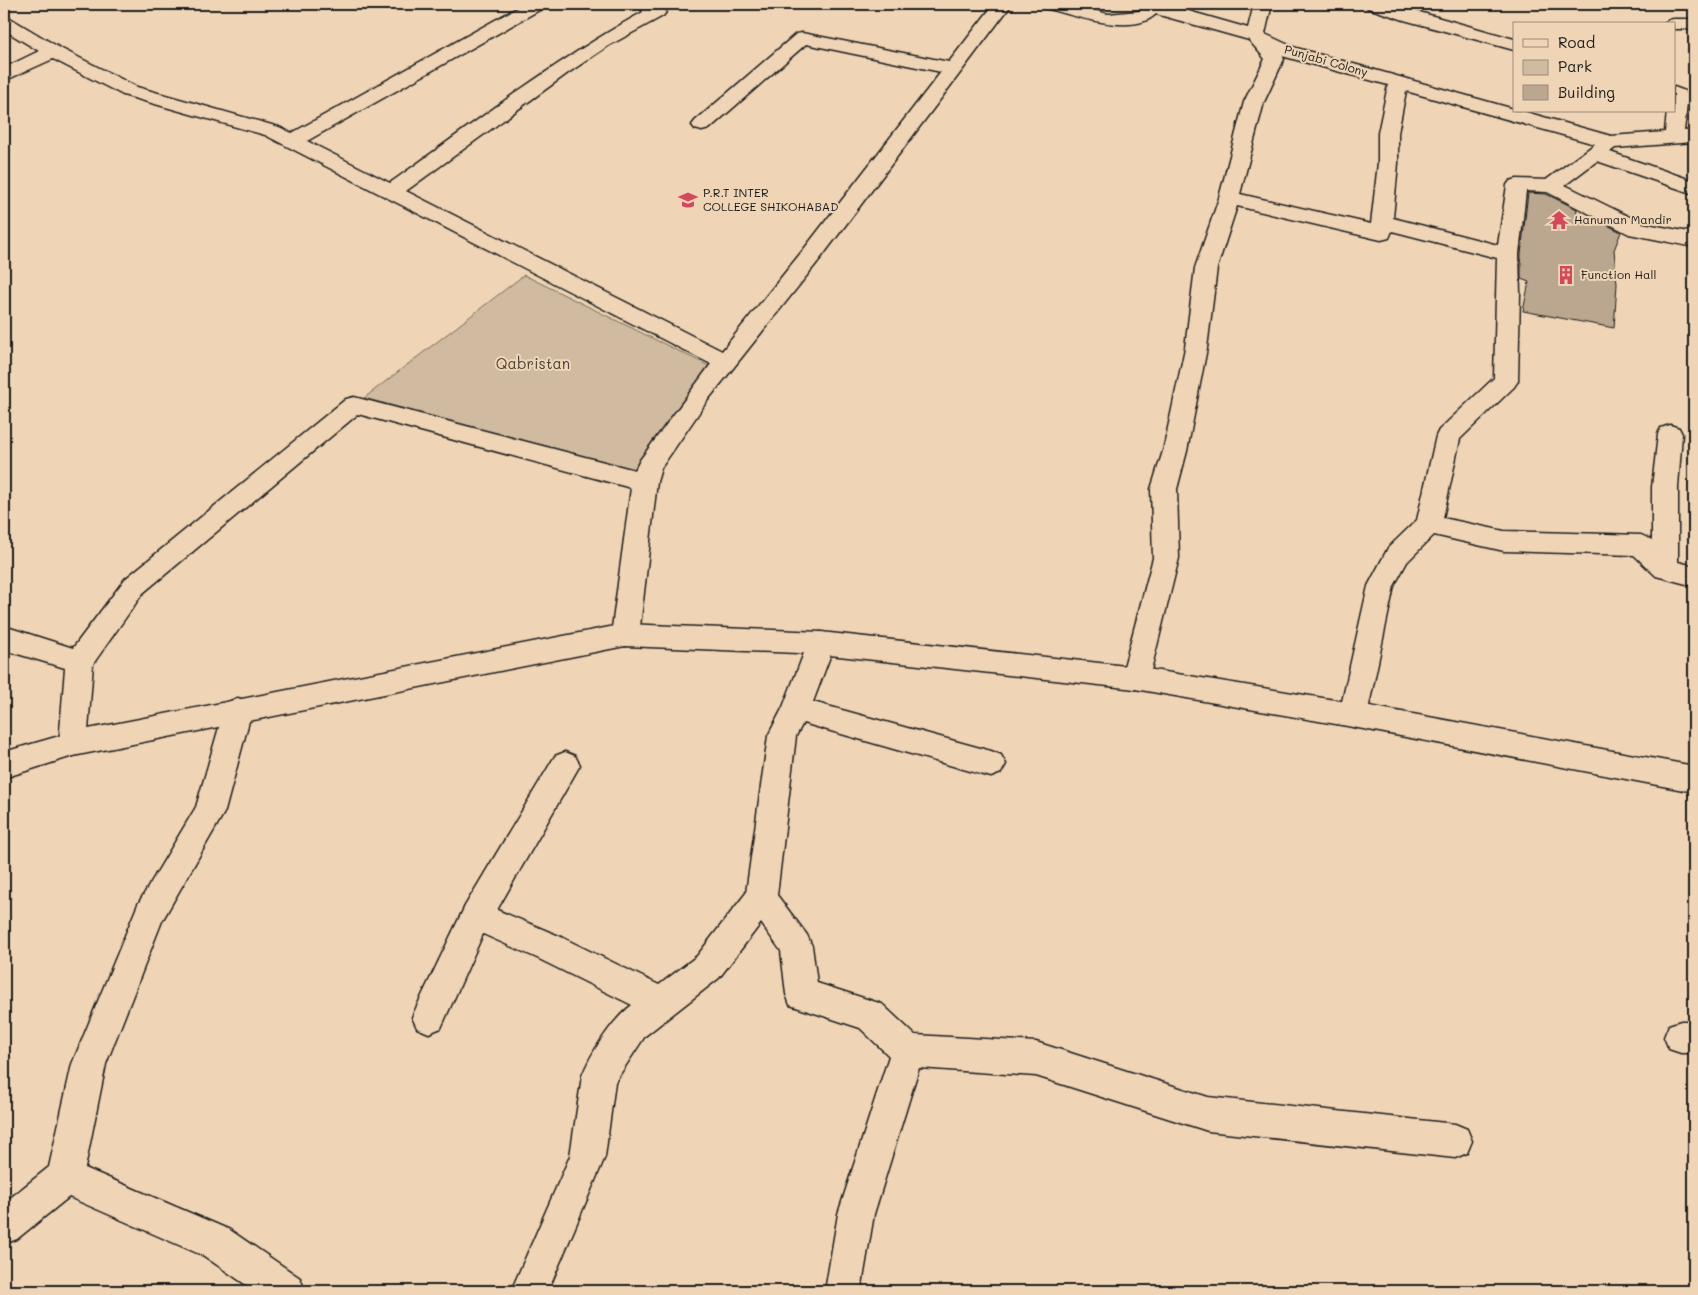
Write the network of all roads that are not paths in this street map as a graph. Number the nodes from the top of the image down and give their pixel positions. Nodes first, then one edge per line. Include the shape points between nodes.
1 (537, 4) edge
2 (657, 4) edge
3 (1003, 4) edge
4 (1051, 4) edge
5 (1263, 4) edge
6 (1374, 4) edge
7 (1156, 7) edge
8 (4, 22) edge
9 (1676, 24) edge
10 (1694, 24) edge
11 (1255, 36) junction
12 (1513, 45) edge
13 (54, 52) junction
14 (953, 69) junction
15 (4, 75) edge
16 (1398, 81) junction
17 (1676, 94) edge
18 (702, 125) dead end
19 (1694, 136) edge
20 (1674, 137) junction
21 (292, 141) junction
22 (1602, 148) junction
23 (1551, 186) junction
24 (1694, 188) edge
25 (391, 192) junction
26 (1229, 198) junction
27 (1383, 222) junction
28 (1694, 240) edge
29 (1508, 254) junction
30 (725, 362) junction
31 (1670, 434) dead end
32 (644, 482) junction
33 (1429, 524) junction
34 (1665, 569) junction
35 (1694, 576) edge
36 (625, 635) junction
37 (4, 637) edge
38 (821, 643) junction
39 (79, 661) junction
40 (1135, 678) junction
41 (796, 709) junction
42 (238, 710) junction
43 (1353, 715) junction
44 (73, 744) junction
45 (991, 764) dead end
46 (4, 765) edge
47 (565, 766) dead end
48 (1694, 779) edge
49 (761, 898) junction
50 (476, 916) junction
51 (661, 1003) junction
52 (429, 1017) dead end
53 (908, 1050) junction
54 (1455, 1141) dead end
55 (65, 1177) junction
56 (4, 1226) edge
57 (287, 1291) edge
58 (529, 1291) edge
59 (843, 1291) edge

1 - 21 street
2 - 25 street via 650,9 657,12 561,69
3 - 14 street
4 - 7 street via 1108,19 1144,16
5 - 11 street
6 - 12 street
7 - 11 street, Punjabi Colony
8 - 13 street
9 - 10 street
11 - 16 street, Punjabi Colony via 1286,51
11 - 26 street via 1275,59 1254,102
13 - 15 street
13 - 21 street via 130,91 272,131
14 - 18 street via 802,38
14 - 30 street
16 - 22 street, Punjabi Colony
16 - 27 street via 1388,133
17 - 20 street
19 - 20 street
20 - 22 street
21 - 25 street
22 - 23 street
22 - 24 street, Punjabi Colony
23 - 28 street via 1636,229
23 - 29 street via 1517,184
25 - 30 street
26 - 27 street via 1381,233
26 - 40 street via 1206,268 1196,348 1164,489 1166,558
27 - 29 street
29 - 33 street via 1510,294 1506,381 1448,436
30 - 32 street via 672,430 649,466
31 - 34 street via 1665,487
32 - 36 street
32 - 39 street via 354,405 134,586
33 - 34 street via 1504,540 1641,545
33 - 43 street via 1397,554 1382,586
34 - 35 street
36 - 38 street
36 - 42 street
37 - 39 street
38 - 40 street
38 - 41 street
39 - 44 street
40 - 43 street
41 - 45 street
41 - 49 street via 782,736
42 - 44 street
42 - 55 street via 210,811 149,914 89,1064
43 - 48 street
44 - 46 street
47 - 50 street
49 - 51 street via 708,967
49 - 53 street via 796,946 802,994 870,1014
50 - 51 street via 548,947
50 - 52 street
51 - 58 street via 633,1025 599,1076 587,1156
53 - 54 street via 1036,1059 1208,1114
53 - 59 street via 856,1214
55 - 56 street
55 - 57 street via 216,1243

